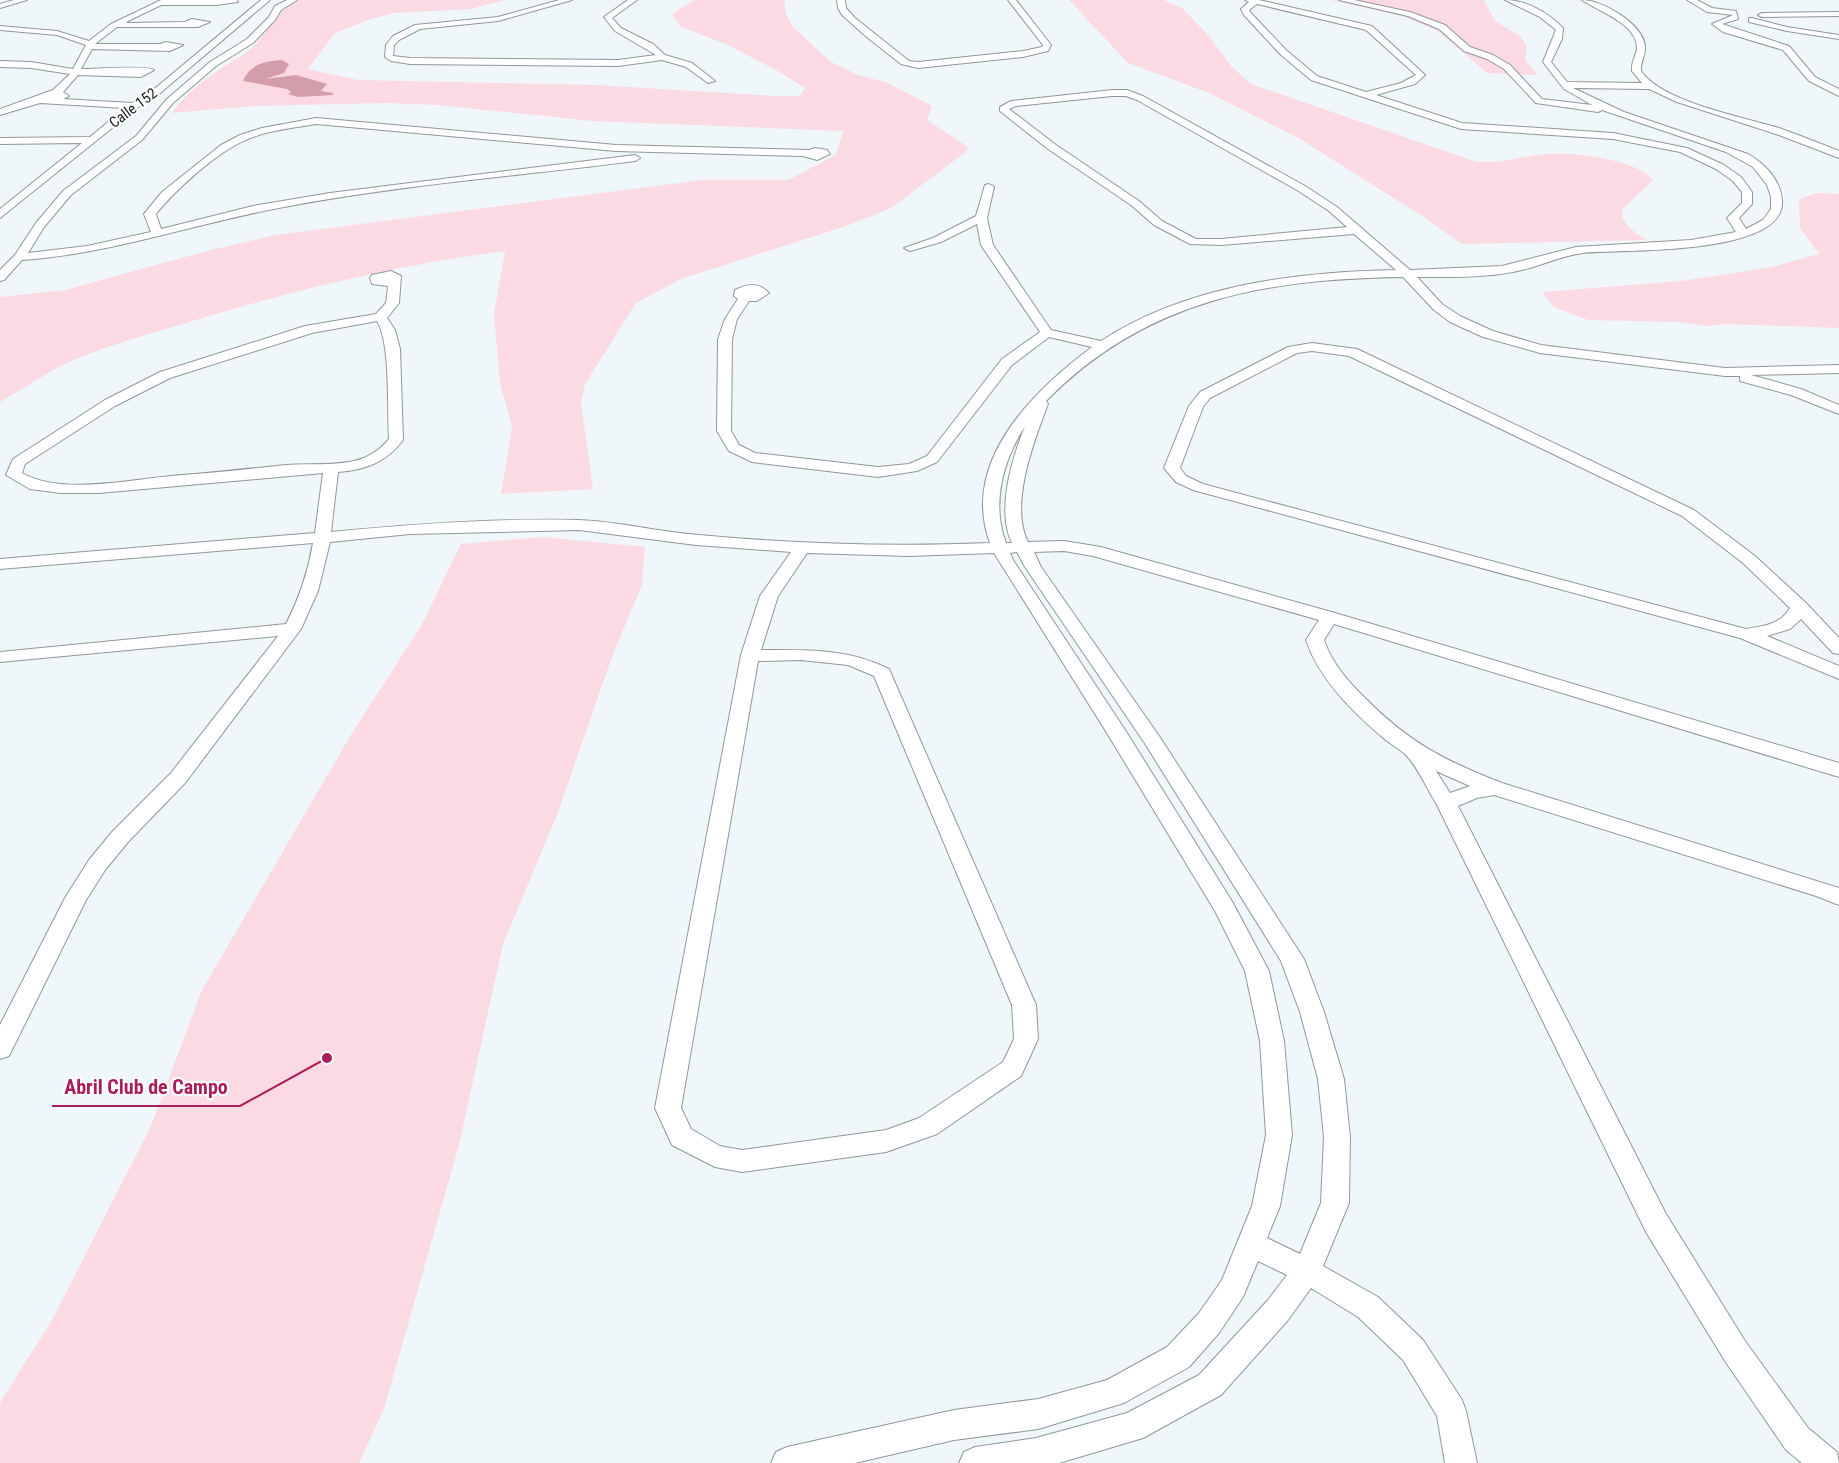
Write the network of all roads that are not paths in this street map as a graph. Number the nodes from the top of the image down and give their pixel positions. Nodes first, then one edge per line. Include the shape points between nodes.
1 (23, 0) edge
2 (233, 0) edge
3 (266, 0) edge
4 (293, 0) edge
5 (568, 0) edge
6 (633, 0) edge
7 (840, 0) edge
8 (1012, 0) edge
9 (1343, 0) edge
10 (1509, 0) edge
11 (1586, 0) edge
12 (1691, 0) edge
13 (219, 1) edge
14 (1252, 1) edge
15 (163, 2) edge
16 (0, 6) edge
17 (1839, 14) edge
18 (1742, 15) junction
19 (1762, 17) junction
20 (186, 24) dead end
21 (117, 25) junction
22 (0, 28) edge
23 (103, 33) junction
24 (1839, 36) edge
25 (75, 37) junction
26 (89, 46) junction
27 (159, 46) dead end
28 (662, 57) junction
29 (0, 64) edge
30 (79, 64) junction
31 (55, 68) junction
32 (74, 72) junction
33 (129, 72) dead end
34 (711, 81) dead end
35 (1565, 85) junction
36 (1650, 86) junction
37 (1839, 93) edge
38 (1366, 94) junction
39 (57, 97) junction
40 (137, 104) junction
41 (1612, 110) junction
42 (0, 112) edge
43 (93, 140) junction
44 (0, 141) edge
45 (564, 143) junction
46 (1711, 144) junction
47 (1683, 150) junction
48 (692, 151) junction
49 (808, 153) dead end
50 (1839, 155) edge
51 (580, 165) junction
52 (989, 183) dead end
53 (0, 215) edge
54 (981, 218) junction
55 (1356, 230) junction
56 (157, 233) junction
57 (1745, 234) junction
58 (937, 240) junction
59 (987, 245) junction
60 (910, 248) dead end
61 (19, 257) junction
62 (1407, 274) junction
63 (0, 277) edge
64 (394, 283) dead end
65 (745, 298) dead end
66 (380, 317) junction
67 (1047, 333) junction
68 (1101, 345) junction
69 (1839, 369) edge
70 (1792, 370) junction
71 (1725, 372) junction
72 (1796, 392) junction
73 (1839, 410) edge
74 (331, 468) junction
75 (322, 538) junction
76 (802, 548) junction
77 (1012, 549) junction
78 (0, 564) edge
79 (1800, 607) junction
80 (1329, 617) junction
81 (292, 629) junction
82 (1746, 634) junction
83 (1839, 649) edge
84 (750, 655) junction
85 (0, 657) edge
86 (1839, 673) edge
87 (1412, 750) junction
88 (1839, 770) edge
89 (1495, 788) junction
90 (1447, 804) junction
91 (1839, 897) edge
92 (0, 1049) edge
93 (1251, 1244) junction
94 (1306, 1271) junction
95 (787, 1463) edge
96 (975, 1463) edge
97 (1461, 1463) edge
98 (1826, 1463) edge

1 - 16 street
2 - 13 street via 227,4
3 - 40 street, Calle 152
4 - 61 street via 278,8 250,41 213,64 170,101 139,138 67,193
5 - 28 street via 498,19 418,27 396,38 390,45 389,57 410,61 633,63
6 - 28 street via 608,17 609,21
7 - 8 street via 845,14 898,59 918,65 1045,49 1047,45
9 - 41 street via 1410,15 1442,27 1467,50 1507,67 1539,101
10 - 35 street via 1538,11 1560,30 1547,62
11 - 36 street via 1633,28 1641,47 1635,65 1637,73
12 - 18 street via 1710,10
13 - 15 street
14 - 38 street via 1245,9 1247,13 1300,68 1314,78
14 - 38 street via 1369,28 1421,75 1409,84
15 - 21 street
17 - 19 street
18 - 19 street
18 - 24 street via 1798,32
18 - 37 street via 1716,24 1786,48 1812,79
19 - 24 street via 1782,26
20 - 21 street
21 - 23 street
22 - 25 street via 51,31
23 - 25 street
23 - 26 street
25 - 26 street
26 - 27 street
26 - 30 street
28 - 34 street via 689,65
29 - 31 street
30 - 31 street
30 - 32 street
31 - 32 street
32 - 33 street
32 - 39 street
35 - 36 street
35 - 41 street
36 - 50 street via 1711,112
38 - 47 street via 1474,128 1578,133
39 - 40 street
39 - 42 street via 34,98 37,101
40 - 43 street, Calle 152
41 - 46 street
43 - 44 street
43 - 53 street, Calle 152
45 - 48 street
45 - 51 street via 579,151
45 - 56 street via 341,122 265,130 225,147 166,194 150,214
46 - 47 street
46 - 57 street via 1758,166 1772,186 1776,208 1773,216 1761,229
47 - 57 street via 1720,167 1747,192 1747,204 1733,218
48 - 49 street
48 - 51 street
51 - 56 street via 285,203
52 - 54 street
54 - 58 street
54 - 59 street
55 - 55 street via 1194,242 1158,223 1002,109 1014,103 1127,93 1301,188
55 - 62 street
56 - 61 street via 88,250
57 - 62 street via 1660,247 1586,249 1504,270
58 - 59 street
58 - 60 street
59 - 67 street
61 - 63 street
62 - 68 street via 1320,278 1225,295 1175,309
62 - 71 street via 1455,319 1506,340 1540,349
64 - 66 street via 395,301
65 - 67 street via 731,319 725,339 727,441 735,450 752,457 878,472 912,468 932,459 1007,362
66 - 74 street via 389,330 393,349 396,440 381,457
66 - 74 street via 310,329 165,375 110,403 32,452 18,462 14,475 30,484 99,488
67 - 68 street
68 - 77 street via 1058,380 1019,421 1005,445 991,516
69 - 70 street
70 - 71 street
70 - 72 street via 1787,384
71 - 72 street
72 - 73 street
74 - 75 street
75 - 76 street via 410,529 579,525
75 - 78 street
75 - 81 street via 306,604
76 - 77 street
76 - 84 street via 769,596
77 - 80 street via 1064,546 1095,552
77 - 93 street via 1117,733 1225,909 1257,971 1272,1041 1280,1135 1266,1206
77 - 94 street via 1152,740 1292,958 1331,1079 1337,1137 1335,1203
79 - 82 street via 1784,627
79 - 82 street via 1722,534 1688,513 1352,352 1312,347 1293,350 1205,395 1172,468 1181,479 1198,488
79 - 83 street
80 - 87 street via 1315,640 1320,658 1331,675
80 - 88 street
81 - 85 street
81 - 92 street via 178,778 97,865 76,898
82 - 86 street
84 - 84 street via 668,1108 681,1137 715,1156 742,1161 886,1141 928,1126 1012,1069 1026,1039 1024,1005 882,673 849,658
87 - 89 street
87 - 90 street
89 - 90 street via 1460,796
89 - 91 street
90 - 98 street via 1656,1223 1742,1361 1797,1439
93 - 94 street
93 - 95 street via 1233,1288 1178,1358 1113,1393 1038,1414 954,1425
94 - 96 street via 1278,1310 1210,1385 1132,1427 1036,1454
94 - 97 street via 1368,1307 1413,1350 1451,1411

